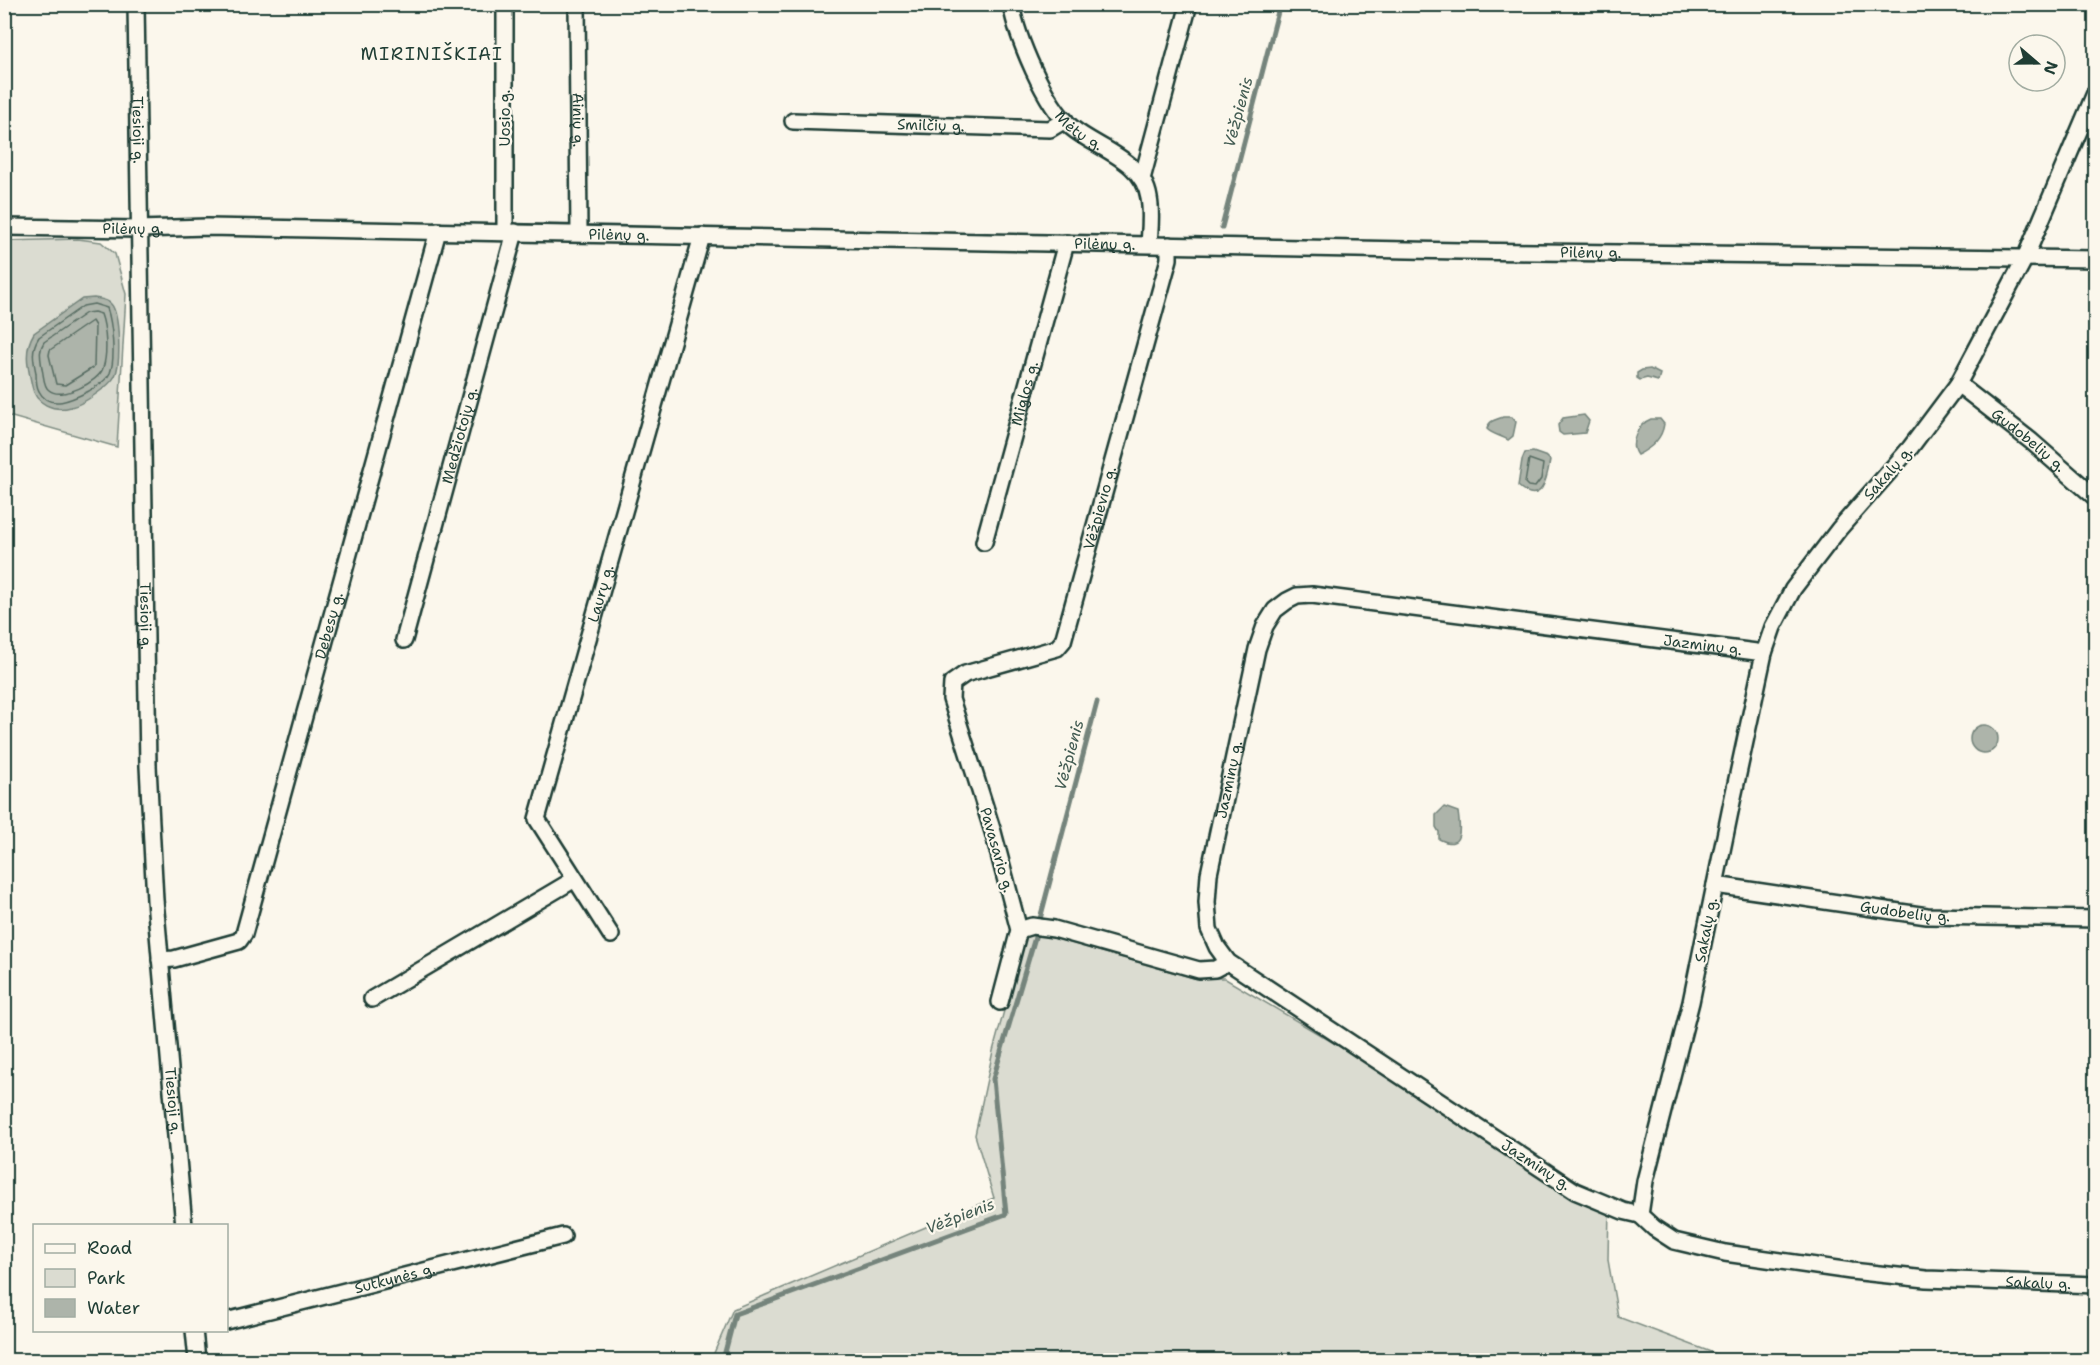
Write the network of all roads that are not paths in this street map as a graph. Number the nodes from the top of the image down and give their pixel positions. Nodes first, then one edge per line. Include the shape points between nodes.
1 (136, 4) edge
2 (505, 4) edge
3 (577, 4) edge
4 (1011, 4) edge
5 (1189, 4) edge
6 (2096, 91) edge
7 (1065, 120) junction
8 (793, 121) dead end
9 (1142, 179) junction
10 (4, 227) edge
11 (138, 229) junction
12 (438, 231) junction
13 (510, 232) junction
14 (579, 233) junction
15 (702, 236) junction
16 (1066, 243) junction
17 (1149, 244) junction
18 (1170, 245) junction
19 (2025, 258) junction
20 (2096, 259) edge
21 (1958, 384) junction
22 (2096, 498) edge
23 (984, 542) dead end
24 (404, 640) dead end
25 (1764, 653) junction
26 (951, 699) joint
27 (575, 879) junction
28 (1715, 885) junction
29 (2096, 919) edge
30 (1019, 930) junction
31 (611, 935) dead end
32 (160, 960) junction
33 (1228, 962) junction
34 (372, 999) dead end
35 (1000, 1002) dead end
36 (1640, 1215) junction
37 (184, 1224) edge
38 (563, 1236) dead end
39 (2096, 1285) edge
40 (228, 1320) edge
41 (194, 1332) edge
42 (196, 1360) edge

1 - 11 street, Tiesioji g.
2 - 13 street, Uosio g.
3 - 14 street, Ainių g.
4 - 7 street, Mėtų g. via 1037,78
5 - 9 street
6 - 19 street
7 - 8 street, Smilčių g. via 1050,129
7 - 9 street, Mėtų g. via 1128,163
9 - 17 street, Mėtų g. via 1151,211
10 - 11 street, Pilėnų g.
11 - 12 street, Pilėnų g.
11 - 32 street, Tiesioji g. via 148,766
12 - 13 street, Pilėnų g.
12 - 32 street, Debesų g. via 244,934 239,941
13 - 14 street, Pilėnų g.
13 - 24 street, Medžiotojų g.
14 - 15 street, Pilėnų g.
15 - 16 street, Pilėnų g.
15 - 27 street, Laurų g. via 537,819
16 - 17 street, Pilėnų g.
16 - 23 street, Miglos g.
17 - 18 street, Pilėnų g.
18 - 19 street, Pilėnų g.
18 - 26 street, Vėžpievio g. via 1063,640 1057,648 965,674 952,683
19 - 20 street, Pilėnų g.
19 - 21 street, Sakalų g.
21 - 22 street, Gudobelių g.
21 - 25 street, Sakalų g. via 1793,589
25 - 28 street, Sakalų g.
25 - 33 street, Jazminų g. via 1312,595 1287,601 1275,610 1257,649 1209,874 1209,929
26 - 30 street, Pavasario g.
27 - 31 street, Laurų g.
27 - 34 street
28 - 29 street, Gudobelių g. via 1927,916
28 - 36 street, Sakalų g.
30 - 33 street via 1032,926 1054,928 1199,970 1215,969
30 - 35 street, Pavasario g.
32 - 37 street, Tiesioji g.
33 - 36 street, Jazminų g. via 1575,1191
36 - 39 street, Sakalų g. via 1674,1241 1725,1253 1926,1279
38 - 40 street, Sutkynės g.
41 - 42 street

